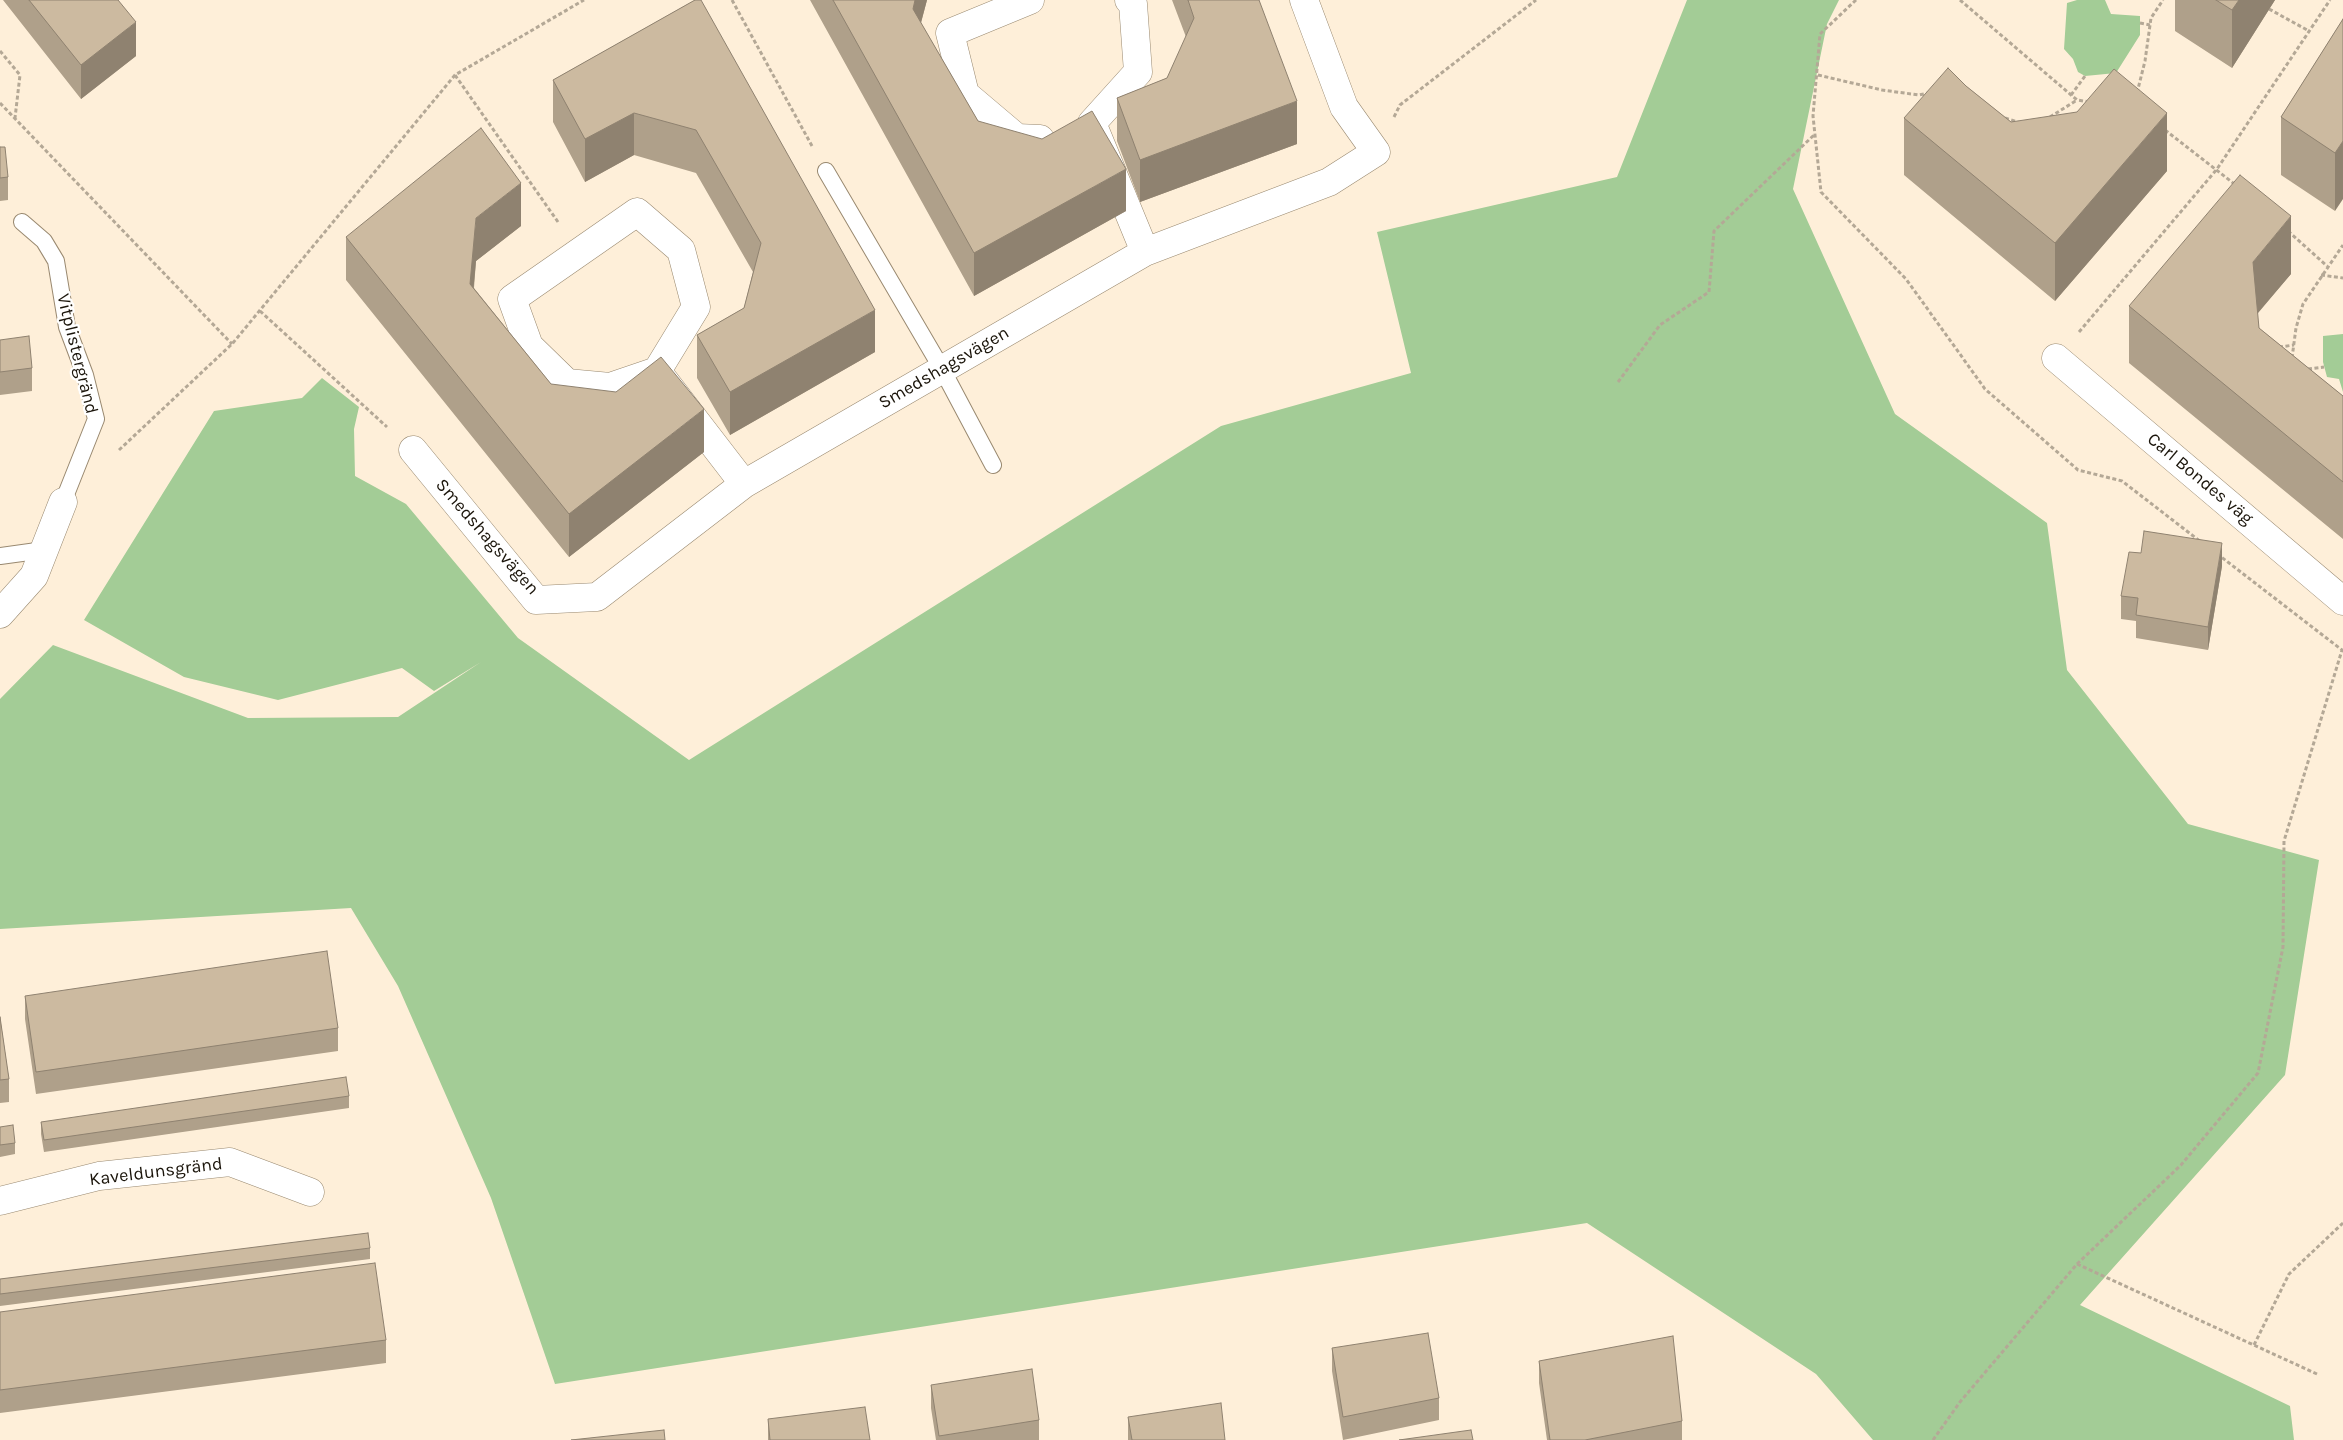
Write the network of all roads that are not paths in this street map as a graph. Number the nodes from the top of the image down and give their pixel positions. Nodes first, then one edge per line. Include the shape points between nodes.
1 (1030, 0) edge
2 (1129, 0) edge
3 (1304, 0) edge
4 (1099, 141) junction
5 (826, 171) road end
6 (22, 222) dead end
7 (1145, 252) junction
8 (2056, 358) road end
9 (942, 369) junction
10 (657, 371) junction
11 (413, 450) road end
12 (993, 465) dead end
13 (744, 484) junction
14 (63, 502) joint
15 (44, 550) junction
16 (0, 556) edge
17 (2343, 601) edge
18 (0, 614) edge
19 (310, 1192) dead end
20 (0, 1201) edge

1 - 4 street via 950,33 965,94 1017,138
2 - 4 street via 1133,4 1138,72 1092,124
3 - 7 street, Smedshagsvägen via 1344,107 1376,152 1329,182
4 - 7 street
5 - 9 lane
6 - 14 lane, Vitplistergränd via 44,241 56,261 67,327 85,375 96,419
7 - 9 street, Smedshagsvägen
8 - 17 street, Carl Bondes väg
9 - 12 lane
9 - 13 street, Smedshagsvägen
10 - 10 street via 696,308 681,250 637,212 512,299 529,346 567,383 610,387
10 - 13 street
11 - 13 street, Smedshagsvägen via 536,600 597,597
14 - 15 street, Vitplistergränd
15 - 16 lane
15 - 18 street, Vitplistergränd via 34,576
19 - 20 street, Kaveldunsgränd via 230,1162 99,1176

